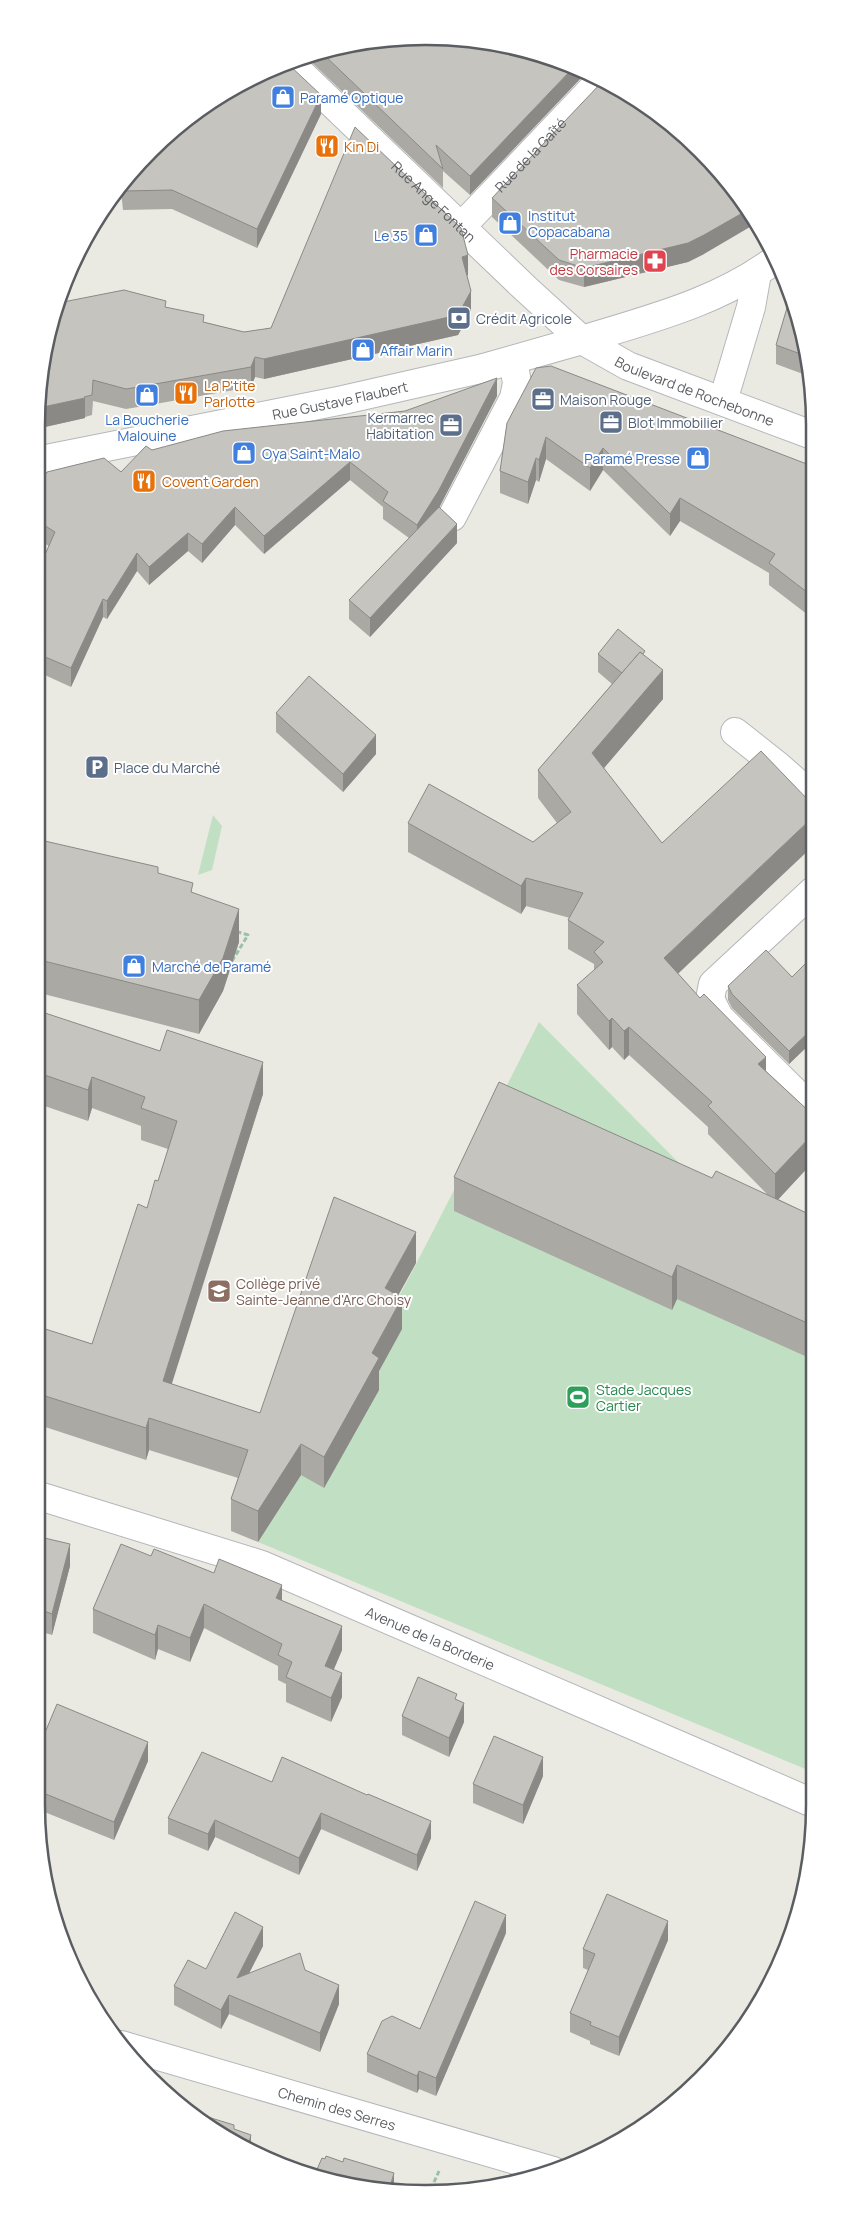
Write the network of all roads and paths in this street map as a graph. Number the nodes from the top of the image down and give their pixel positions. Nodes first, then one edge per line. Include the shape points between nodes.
1 (295, 68) edge
2 (596, 85) edge
3 (461, 227) junction
4 (767, 266) edge
5 (582, 340) junction
6 (513, 360) junction
7 (723, 401) junction
8 (806, 433) edge
9 (45, 460) edge
10 (452, 517) edge
11 (735, 732) dead end
12 (806, 791) edge
13 (806, 898) edge
14 (229, 929) edge
15 (228, 967) edge
16 (806, 1103) edge
17 (45, 1498) edge
18 (806, 1800) edge
19 (134, 2049) edge
20 (542, 2167) edge

1 - 3 street, Rue Ange Fontan
2 - 3 street, Rue de la Gaîté
3 - 5 street, Rue Ange Fontan
4 - 5 street, Rue Gustave Flaubert via 718,294 676,312
4 - 7 street via 751,307
5 - 6 street, Rue Gustave Flaubert
5 - 7 street, Boulevard de Rochebonne via 628,366
6 - 9 street, Rue Gustave Flaubert via 343,400
6 - 10 street via 517,383 514,398
7 - 8 street, Boulevard de Rochebonne
11 - 12 street
13 - 16 street via 713,984 710,999 719,1018
14 - 15 path via 248,935
17 - 18 street, Avenue de la Borderie via 262,1565
19 - 20 street, Chemin des Serres

